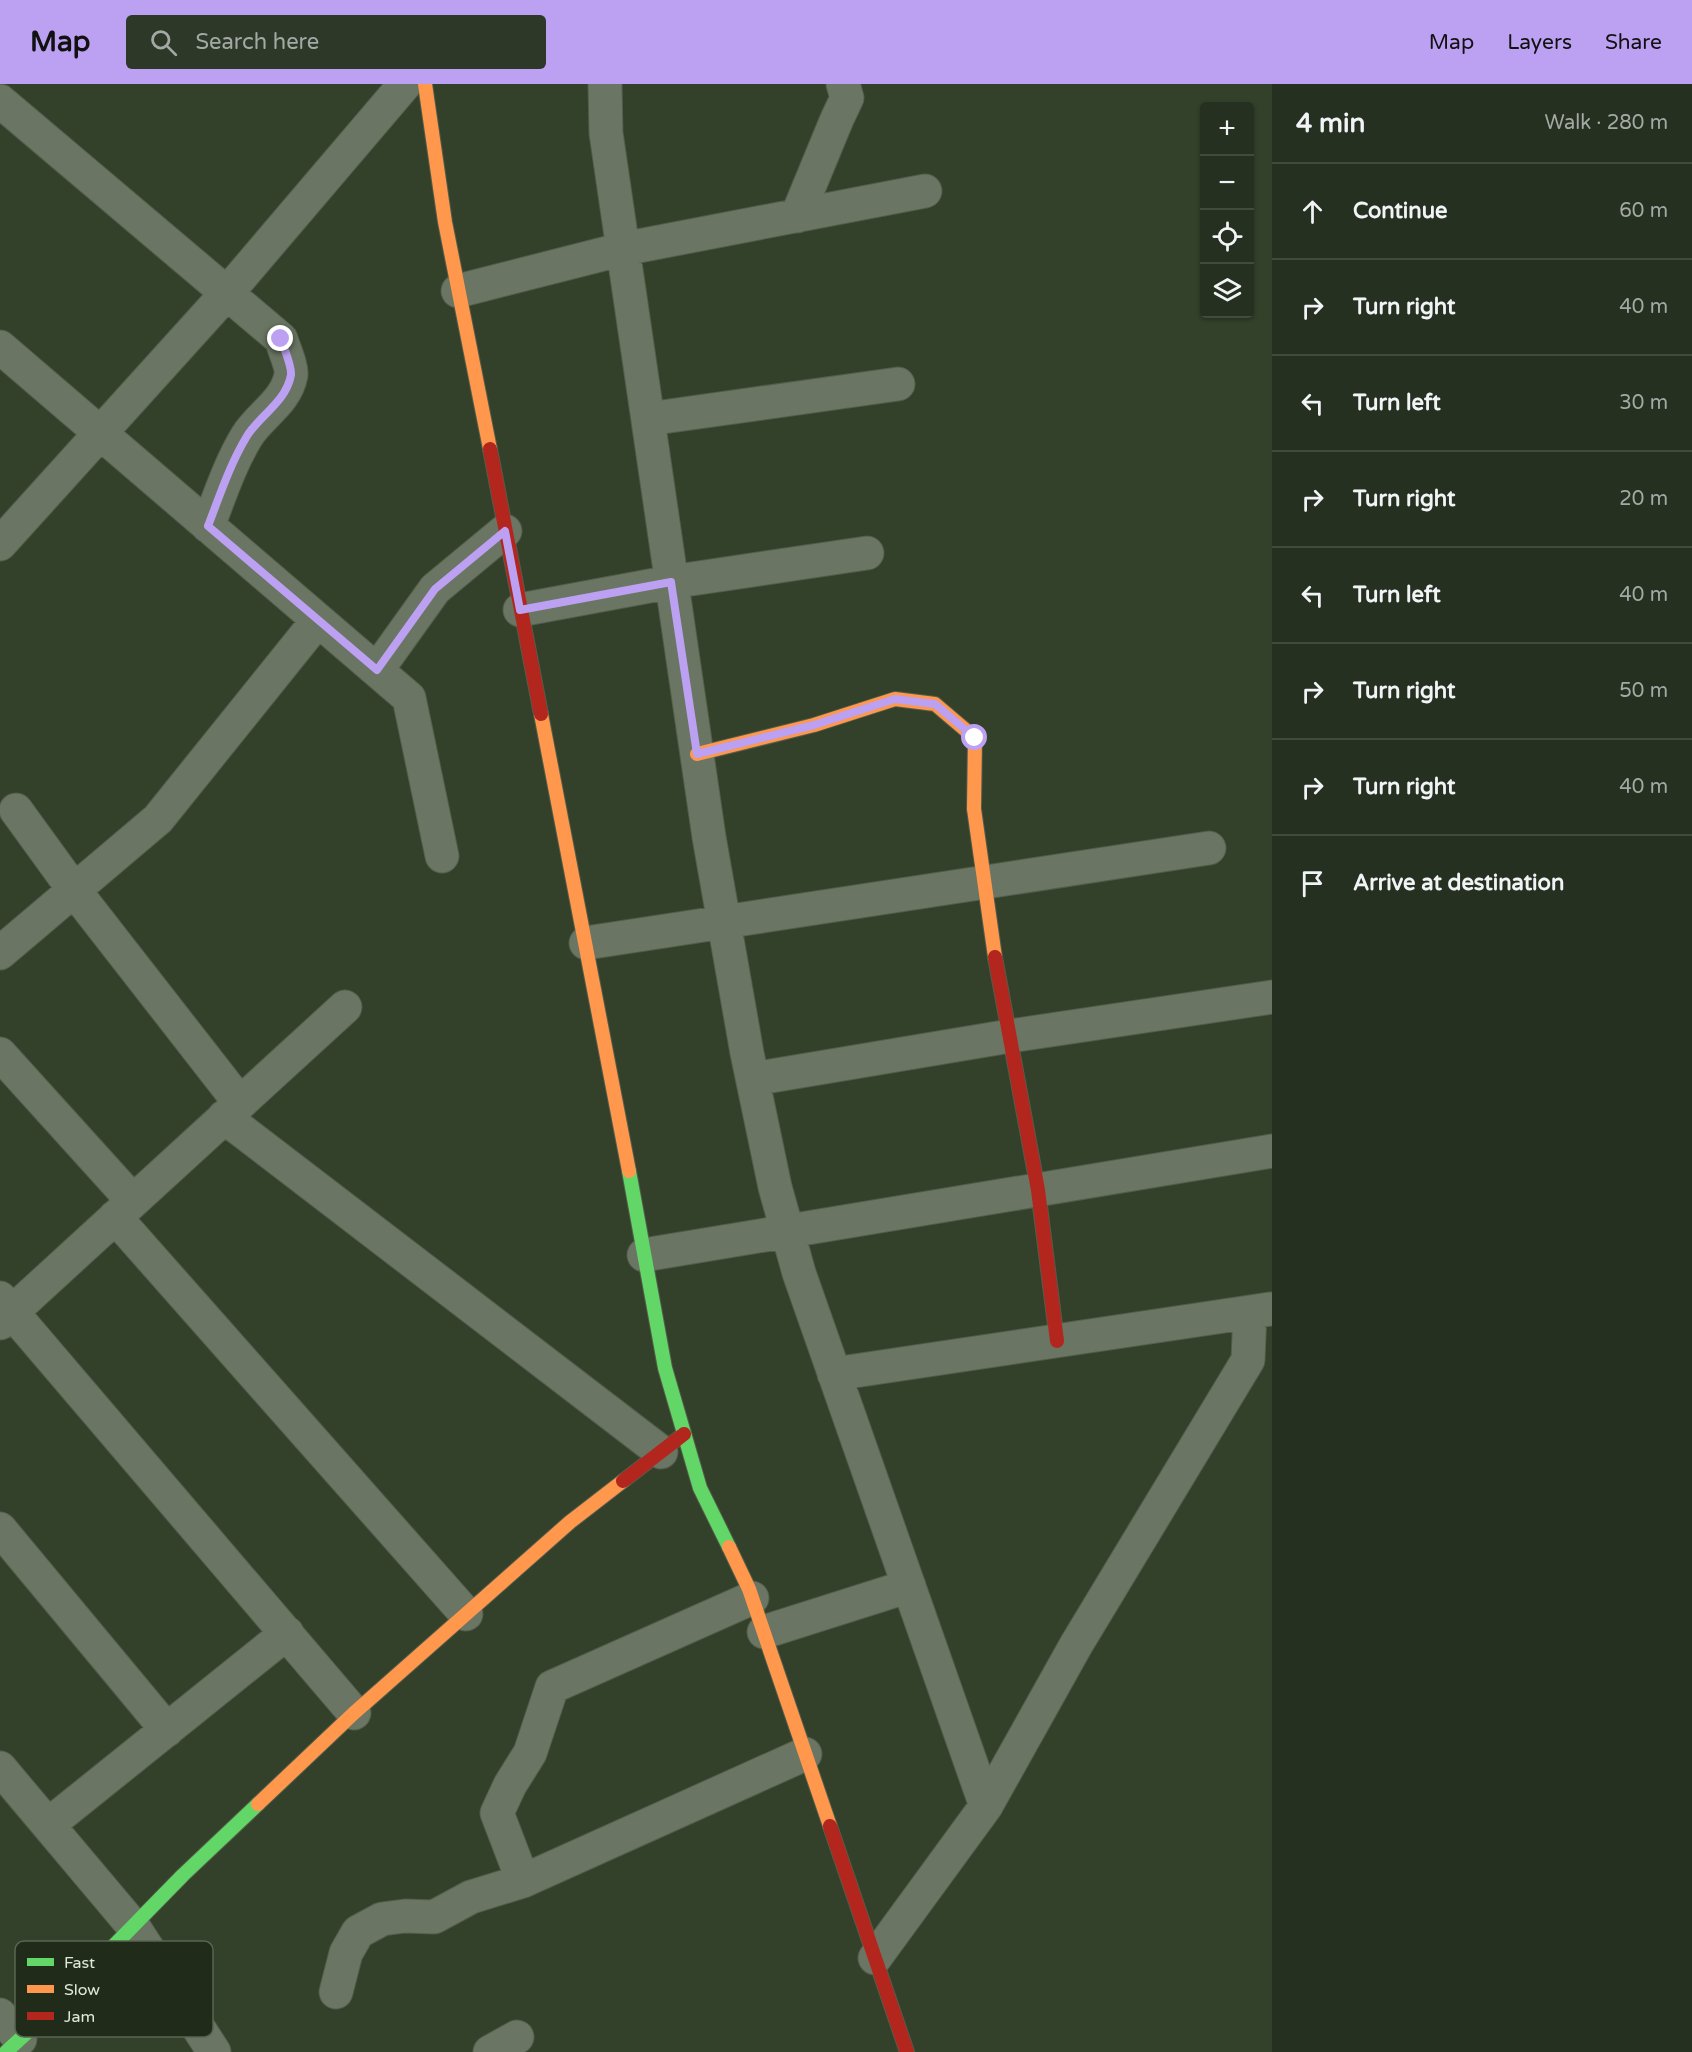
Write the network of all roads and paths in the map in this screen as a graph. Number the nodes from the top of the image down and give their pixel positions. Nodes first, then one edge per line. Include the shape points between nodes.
1 (405, 84) edge
2 (425, 84) edge
3 (605, 84) edge
4 (843, 84) edge
5 (0, 101) edge
6 (925, 191) dead end
7 (797, 216) junction
8 (623, 249) junction
9 (458, 291) junction
10 (227, 293) junction
11 (0, 347) edge
12 (898, 384) dead end
13 (648, 420) junction
14 (101, 433) junction
15 (208, 526) junction
16 (505, 531) junction
17 (0, 544) edge
18 (867, 553) dead end
19 (671, 582) junction
20 (520, 610) junction
21 (318, 620) junction
22 (377, 670) junction
23 (697, 754) junction
24 (16, 810) dead end
25 (1209, 848) dead end
26 (442, 856) dead end
27 (985, 882) junction
28 (74, 890) junction
29 (724, 923) junction
30 (586, 943) junction
31 (0, 953) edge
32 (1272, 997) edge
33 (345, 1007) dead end
34 (1010, 1036) junction
35 (0, 1054) edge
36 (753, 1079) junction
37 (232, 1110) junction
38 (1272, 1151) edge
39 (1038, 1190) junction
40 (124, 1209) junction
41 (787, 1232) junction
42 (644, 1255) junction
43 (1261, 1310) edge
44 (4, 1311) edge
45 (1057, 1341) junction
46 (834, 1374) junction
47 (672, 1443) junction
48 (0, 1529) edge
49 (909, 1586) junction
50 (752, 1598) junction
51 (466, 1614) junction
52 (764, 1632) junction
53 (287, 1633) junction
54 (354, 1713) junction
55 (167, 1730) junction
56 (805, 1754) junction
57 (0, 1768) edge
58 (987, 1806) junction
59 (48, 1825) junction
60 (523, 1881) junction
61 (133, 1926) junction
62 (116, 1941) edge
63 (143, 1941) edge
64 (875, 1958) junction
65 (336, 1992) dead end
66 (204, 2037) edge
67 (214, 2052) edge
68 (907, 2052) edge

1 - 10 street
2 - 9 street
3 - 8 street via 606,133
4 - 7 street via 847,98
5 - 10 street
6 - 7 street
7 - 8 street
8 - 9 street
8 - 13 street
9 - 16 street
10 - 14 street
10 - 15 street via 281,339 291,374 284,393 249,433 229,469
11 - 14 street
12 - 13 street
13 - 19 street
14 - 15 street
14 - 17 street
15 - 21 street
16 - 20 street
16 - 22 street via 435,589
18 - 19 street
19 - 20 street
19 - 23 street
20 - 30 street
21 - 22 street
21 - 28 street via 158,819
22 - 26 street via 409,698
23 - 27 street via 814,725 895,699 935,704 975,738 974,809
23 - 29 street
24 - 28 street
25 - 27 street
27 - 29 street
27 - 34 street
28 - 31 street
28 - 37 street
29 - 30 street
29 - 36 street
30 - 42 street
32 - 34 street
33 - 37 street
34 - 36 street
34 - 39 street
35 - 40 street
36 - 41 street
37 - 40 street
37 - 47 street
38 - 39 street
39 - 41 street
39 - 45 street
40 - 44 street
40 - 51 street
41 - 42 street
41 - 46 street
42 - 47 street via 665,1368
43 - 45 street
43 - 58 street via 1248,1360 1076,1645
44 - 53 street
45 - 46 street
46 - 49 street
47 - 50 street via 700,1488
47 - 51 street via 570,1522
48 - 55 street
49 - 52 street
49 - 58 street
50 - 52 street
50 - 60 street via 552,1687 530,1753 497,1813
51 - 54 street
52 - 56 street
53 - 54 street
53 - 55 street
54 - 61 street
55 - 59 street
56 - 60 street
56 - 64 street
57 - 59 street
58 - 64 street
59 - 61 street
60 - 65 street via 471,1897 434,1917 382,1919 358,1932 346,1953
61 - 62 street
61 - 63 street
64 - 68 street
66 - 67 street

